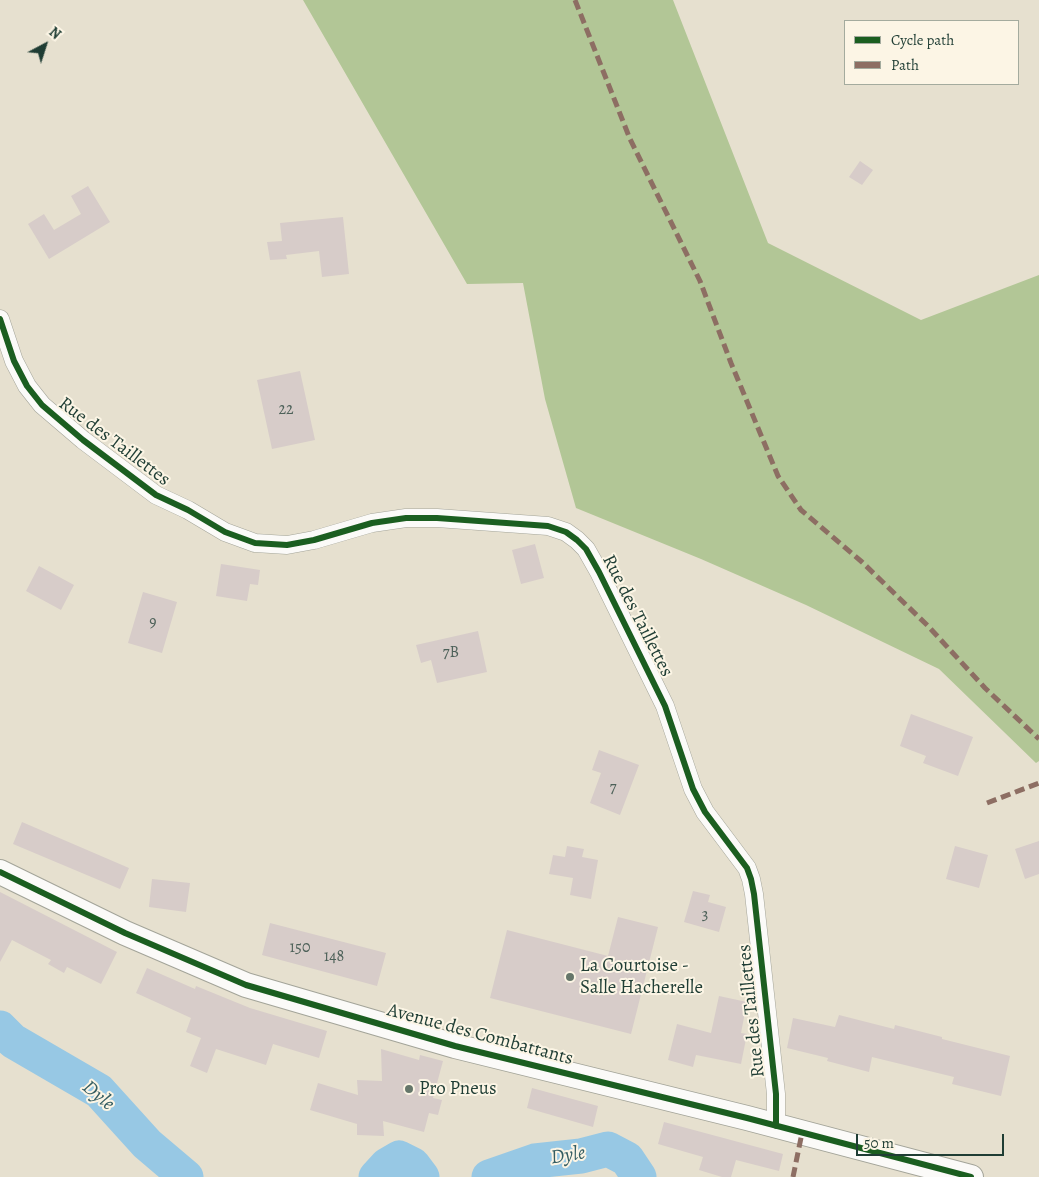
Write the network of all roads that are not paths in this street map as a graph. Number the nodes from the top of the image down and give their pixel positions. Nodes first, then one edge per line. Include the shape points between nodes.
1 (0, 319) edge
2 (0, 872) edge
3 (776, 1126) junction
4 (971, 1177) edge

1 - 3 street, Rue des Taillettes via 14,361 42,406 156,495 225,532 255,543 287,545 372,523 437,518 548,526 566,532 586,549 665,706 693,789 751,879 776,1094
2 - 3 main road, Avenue des Combattants via 125,933 246,985 455,1046
3 - 4 main road, Avenue des Combattants

